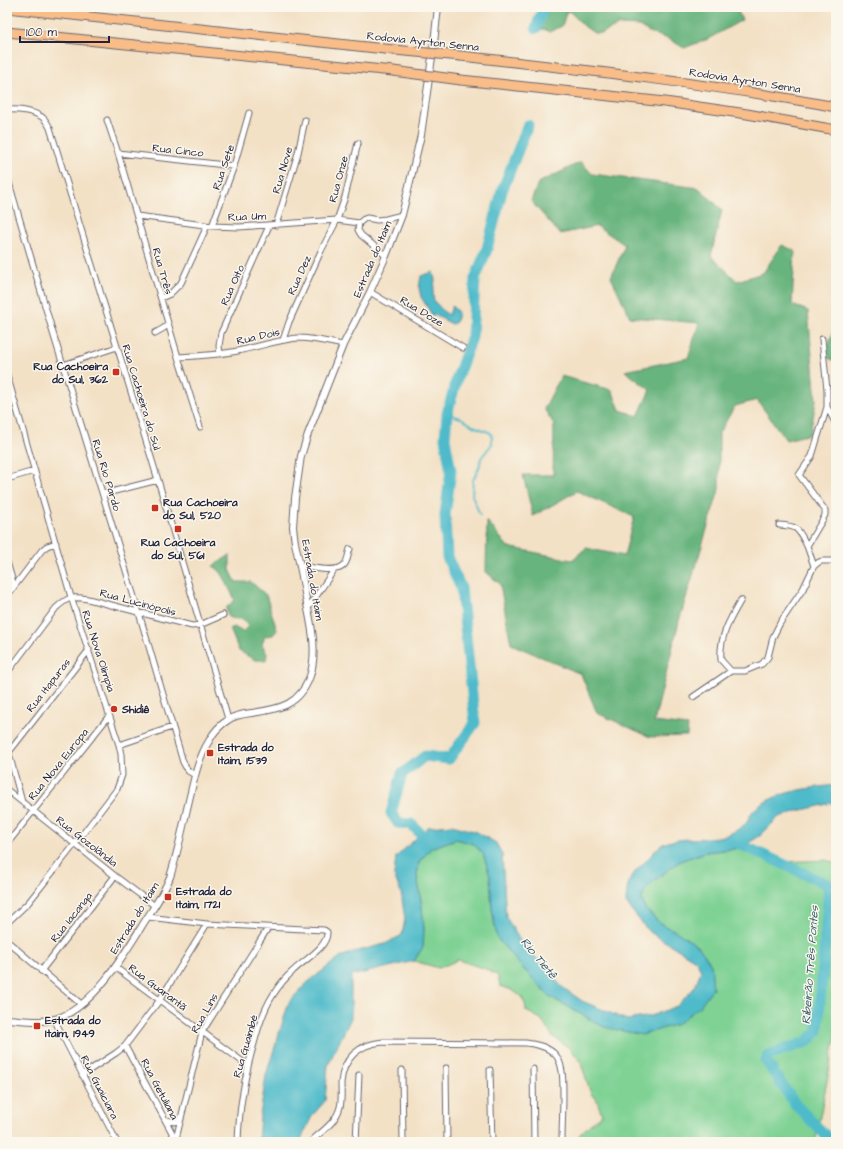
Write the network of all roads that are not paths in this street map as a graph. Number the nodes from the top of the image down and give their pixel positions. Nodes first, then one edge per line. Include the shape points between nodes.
1 (438, 7) edge
2 (7, 8) edge
3 (7, 32) edge
4 (836, 107) edge
5 (7, 110) edge
6 (249, 113) dead end
7 (107, 120) dead end
8 (305, 120) dead end
9 (836, 130) edge
10 (358, 143) dead end
11 (118, 153) junction
12 (234, 166) junction
13 (7, 176) edge
14 (402, 215) junction
15 (137, 216) junction
16 (337, 220) junction
17 (359, 223) junction
18 (276, 225) junction
19 (210, 226) junction
20 (270, 226) junction
21 (386, 256) junction
22 (370, 292) junction
23 (161, 298) junction
24 (168, 324) junction
25 (155, 333) dead end
26 (822, 339) dead end
27 (283, 340) junction
28 (343, 345) junction
29 (117, 347) junction
30 (463, 348) dead end
31 (220, 354) junction
32 (178, 356) junction
33 (63, 365) junction
34 (7, 376) edge
35 (827, 407) junction
36 (836, 424) edge
37 (200, 427) dead end
38 (34, 471) junction
39 (7, 479) edge
40 (158, 480) junction
41 (103, 494) junction
42 (779, 525) dead end
43 (56, 543) junction
44 (807, 546) junction
45 (350, 549) dead end
46 (836, 561) edge
47 (7, 562) edge
48 (300, 566) junction
49 (814, 566) junction
50 (334, 570) junction
51 (14, 586) junction
52 (7, 596) edge
53 (71, 597) junction
54 (741, 600) dead end
55 (308, 608) junction
56 (139, 613) junction
57 (224, 615) dead end
58 (200, 625) junction
59 (89, 650) junction
60 (731, 670) junction
61 (7, 673) edge
62 (693, 697) dead end
63 (109, 716) junction
64 (228, 719) junction
65 (172, 727) junction
66 (119, 745) junction
67 (8, 749) edge
68 (195, 775) junction
69 (7, 790) edge
70 (22, 802) junction
71 (33, 811) junction
72 (7, 844) edge
73 (75, 844) junction
74 (115, 876) junction
75 (155, 906) junction
76 (148, 917) junction
77 (7, 923) edge
78 (207, 924) junction
79 (268, 928) junction
80 (7, 941) edge
81 (115, 967) junction
82 (42, 971) junction
83 (159, 1000) junction
84 (81, 1004) junction
85 (7, 1019) edge
86 (54, 1019) junction
87 (202, 1032) junction
88 (126, 1046) junction
89 (247, 1065) junction
90 (446, 1068) dead end
91 (533, 1069) dead end
92 (402, 1070) dead end
93 (490, 1070) dead end
94 (359, 1074) dead end
95 (82, 1075) junction
96 (181, 1119) junction
97 (166, 1120) junction
98 (177, 1141) edge
99 (117, 1142) edge
100 (238, 1142) edge
101 (310, 1142) edge
102 (356, 1142) edge
103 (403, 1142) edge
104 (447, 1142) edge
105 (492, 1142) edge
106 (534, 1142) edge
107 (562, 1142) edge

1 - 14 street, Estrada do Itaim via 421,135
2 - 4 highway, Rodovia Ayrton Senna, bridge via 595,71
3 - 9 highway, bridge via 393,71 665,102
5 - 29 street, Rua Cachoeira do Sul via 40,116 50,128
6 - 12 street, Rua Sete
7 - 11 street, Rua Três
8 - 18 street, Rua Nove via 298,153
10 - 16 street, Rua Onze
11 - 12 street, Rua Cinco
11 - 15 street, Rua Três
12 - 19 street, Rua Sete
13 - 33 street, Rua Rio Pardo
14 - 17 street, Rua Um via 377,220 367,218
14 - 21 street, Estrada do Itaim
15 - 19 street, Rua Um
15 - 23 street, Rua Três
16 - 17 street, Rua Um
16 - 18 street, Rua Um
16 - 27 street, Rua Dez
17 - 21 street via 358,230 361,235
18 - 20 street, Rua Um
19 - 20 street, Rua Um
19 - 23 street, Rua Sete via 181,283 170,294
20 - 31 street, Rua Oito via 221,333
21 - 22 street, Estrada do Itaim
22 - 28 street, Estrada do Itaim
22 - 30 street, Rua Doze
23 - 24 street, Rua Três
24 - 25 street
24 - 32 street, Rua Três
26 - 35 street
27 - 28 street, Rua Dois via 310,339
27 - 31 street, Rua Dois
28 - 48 street, Estrada do Itaim via 308,434 298,471 294,526
29 - 33 street
29 - 40 street, Rua Cachoeira do Sul
31 - 32 street, Rua Dois
32 - 37 street, Rua Três
33 - 41 street, Rua Rio Pardo
34 - 38 street, Rua Nova Olímpia
35 - 36 street
35 - 44 street via 812,456 799,475 825,515
38 - 39 street
38 - 43 street, Rua Nova Olímpia
40 - 41 street
40 - 58 street, Rua Cachoeira do Sul
41 - 56 street, Rua Rio Pardo
42 - 44 street via 797,528
43 - 51 street via 42,550
43 - 53 street, Rua Nova Olímpia
44 - 49 street
45 - 50 street via 344,566
46 - 49 street via 822,561
47 - 51 street
48 - 50 street
48 - 55 street, Estrada do Itaim
49 - 60 street via 803,589 778,627 766,661 745,671
50 - 55 street
51 - 52 street
53 - 56 street, Rua Lucinópolis
53 - 59 street, Rua Nova Olímpia
53 - 61 street via 56,608
54 - 60 street via 724,631 720,655 721,660
55 - 64 street, Estrada do Itaim via 313,658 310,677 298,697 284,707 241,714
56 - 58 street, Rua Lucinópolis via 192,626
56 - 65 street, Rua Rio Pardo
57 - 58 street
58 - 64 street, Rua Cachoeira do Sul
59 - 63 street, Rua Nova Olímpia
59 - 67 street, Rua Itapuras
60 - 62 street
63 - 66 street, Rua Nova Olímpia
63 - 71 street, Rua Nova Europa
64 - 68 street, Estrada do Itaim via 207,743
65 - 66 street
65 - 68 street, Rua Rio Pardo via 185,766
66 - 73 street, Rua Nova Olímpia via 123,766 120,782
67 - 70 street
68 - 75 street, Estrada do Itaim via 169,877
69 - 70 street, Rua Gozolândia
70 - 71 street, Rua Gozolândia
71 - 72 street, Rua Nova Europa
71 - 73 street, Rua Gozolândia
73 - 74 street, Rua Gozolândia
73 - 77 street, Rua Nova Olímpia via 28,902
74 - 75 street, Rua Gozolândia
74 - 82 street, Rua Iacanga
75 - 76 street, Estrada do Itaim
76 - 78 street, Rua Guaimbé
76 - 81 street, Estrada do Itaim
78 - 79 street, Rua Guaimbé
78 - 83 street
79 - 87 street, Rua Lins
79 - 89 street, Rua Guaimbé via 324,930 328,935 324,944 292,971 272,997 261,1020
80 - 82 street
81 - 83 street, Rua Guarantã
81 - 84 street, Estrada do Itaim
82 - 84 street
83 - 87 street, Rua Guarantã
83 - 88 street
84 - 86 street, Estrada do Itaim
85 - 86 street, Estrada do Itaim
86 - 95 street, Rua Guaiciara
87 - 89 street, Rua Guarantã
87 - 96 street, Rua Lins
88 - 95 street
88 - 97 street, Rua Getuliana
89 - 100 street, Rua Guaimbé via 239,1116
90 - 104 street
91 - 106 street
92 - 103 street
93 - 105 street
94 - 102 street
95 - 99 street, Rua Guaiciara
96 - 97 street via 174,1122
96 - 98 street, Rua Lins
97 - 98 street, Rua Getuliana
101 - 107 street via 324,1131 337,1114 340,1107 341,1081 348,1062 362,1046 383,1042 526,1043 546,1047 556,1056 562,1067

